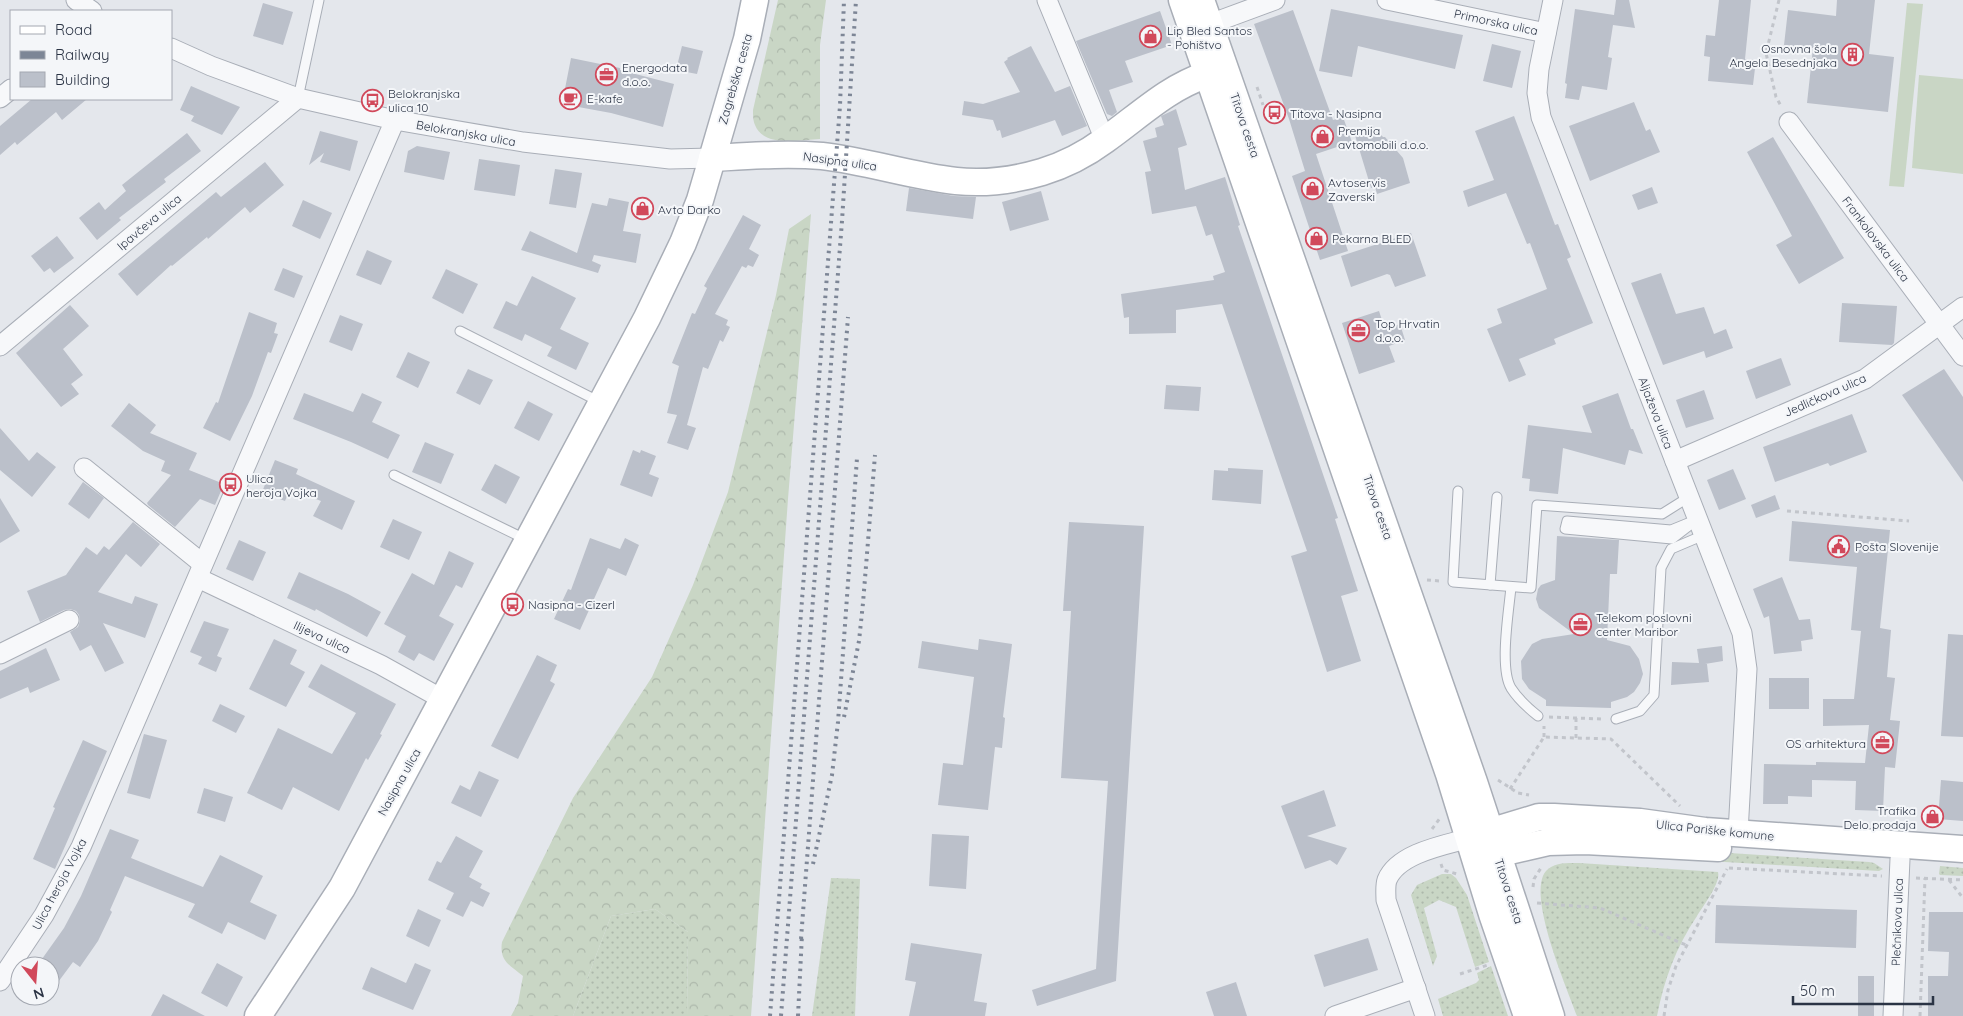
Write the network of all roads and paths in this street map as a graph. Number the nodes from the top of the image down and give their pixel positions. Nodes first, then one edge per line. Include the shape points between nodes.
1 (76, 0) edge
2 (319, 0) edge
3 (755, 0) edge
4 (1047, 0) edge
5 (1182, 0) edge
6 (1275, 0) edge
7 (1387, 0) edge
8 (1553, 0) edge
9 (1779, 0) edge
10 (91, 10) edge
11 (1206, 12) edge
12 (1546, 33) junction
13 (172, 48) edge
14 (1206, 74) junction
15 (10, 89) edge
16 (0, 98) edge
17 (298, 98) junction
18 (395, 120) junction
19 (1789, 122) joint
20 (1105, 140) junction
21 (712, 158) junction
22 (1963, 307) edge
23 (1941, 324) junction
24 (460, 331) dead end
25 (0, 346) edge
26 (1963, 356) edge
27 (602, 403) junction
28 (1675, 461) junction
29 (84, 468) dead end
30 (394, 475) dead end
31 (1458, 492) dead end
32 (1497, 496) dead end
33 (1689, 497) junction
34 (1787, 511) dead end
35 (1910, 520) dead end
36 (1701, 527) junction
37 (528, 540) junction
38 (201, 571) junction
39 (1419, 579) dead end
40 (1453, 582) junction
41 (1490, 585) junction
42 (1511, 587) junction
43 (69, 620) dead end
44 (0, 654) edge
45 (444, 700) junction
46 (1538, 716) joint
47 (1576, 718) junction
48 (1616, 719) joint
49 (1576, 738) junction
50 (1510, 789) dead end
51 (1680, 806) dead end
52 (1738, 833) junction
53 (1483, 846) junction
54 (1963, 849) edge
55 (1718, 867) dead end
56 (1728, 868) junction
57 (1899, 868) junction
58 (1956, 871) edge
59 (1925, 878) junction
60 (1963, 880) edge
61 (1963, 898) edge
62 (1532, 902) dead end
63 (1686, 945) junction
64 (1494, 963) dead end
65 (1460, 974) dead end
66 (0, 981) edge
67 (1416, 988) junction
68 (258, 1016) edge
69 (1335, 1016) edge
70 (1425, 1016) edge
71 (1527, 1016) edge
72 (1551, 1016) edge
73 (1664, 1016) edge
74 (1894, 1016) edge
75 (1920, 1016) edge

1 - 10 street
2 - 17 lane
3 - 21 street, Zagrebška cesta via 747,39
4 - 20 street
5 - 14 street, Titova cesta
6 - 11 street
7 - 12 street, Primorska ulica
8 - 12 street, Aljaževa ulica
9 - 19 path via 1766,54 1776,97
11 - 53 street, Titova cesta via 1474,782
12 - 28 street, Aljaževa ulica via 1537,93 1541,117
13 - 17 street, Belokranjska ulica
14 - 20 street, Nasipna ulica via 1157,99
14 - 53 street, Titova cesta via 1449,774
15 - 16 street
17 - 18 street, Belokranjska ulica
17 - 25 street, Ipavčeva ulica
18 - 21 street, Belokranjska ulica via 523,142 670,159
18 - 38 street, Ulica heroja Vojka
19 - 23 street, Frankolovska ulica
20 - 21 street, Nasipna ulica via 1062,165 1019,177 988,181 956,181 823,156
21 - 27 street, Nasipna ulica via 683,243
22 - 23 street, Jedličkova ulica
23 - 26 street, Frankolovska ulica
23 - 28 street, Jedličkova ulica via 1865,379
24 - 27 lane
27 - 37 street, Nasipna ulica
28 - 33 street, Aljaževa ulica
29 - 38 street, Ilijeva ulica
30 - 37 lane
31 - 40 lane
32 - 41 lane
33 - 36 street, Aljaževa ulica
33 - 42 lane via 1662,514 1536,505 1531,588
34 - 35 path
36 - 36 lane via 1671,530 1567,521 1565,529 1672,539
36 - 48 lane via 1671,549 1661,568 1654,695 1640,711
36 - 52 street, Aljaževa ulica via 1740,627 1746,656
37 - 45 street, Nasipna ulica
38 - 45 street, Ilijeva ulica
38 - 66 street, Ulica heroja Vojka via 82,846 39,923
39 - 40 path
40 - 41 lane
41 - 42 lane
42 - 46 lane via 1505,665 1510,686
43 - 44 street
45 - 68 street, Nasipna ulica via 342,888
46 - 47 path
47 - 48 path
47 - 49 path
49 - 50 path via 1544,737
49 - 51 path via 1611,739
52 - 53 street, Ulica Pariške komune via 1640,822 1539,817
52 - 54 street, Ulica Pariške komune
53 - 57 street via 1585,841
53 - 67 street via 1437,848 1402,861 1387,880 1386,900
53 - 71 street, Titova cesta
53 - 72 street, Titova cesta
55 - 56 path
56 - 57 path
56 - 63 path
57 - 58 street
57 - 59 path
57 - 74 street, Plečnikova ulica
58 - 59 path
58 - 60 path
58 - 61 path
59 - 75 path
62 - 63 path via 1600,908
63 - 73 path via 1668,990
64 - 65 path
67 - 69 street
67 - 70 street

